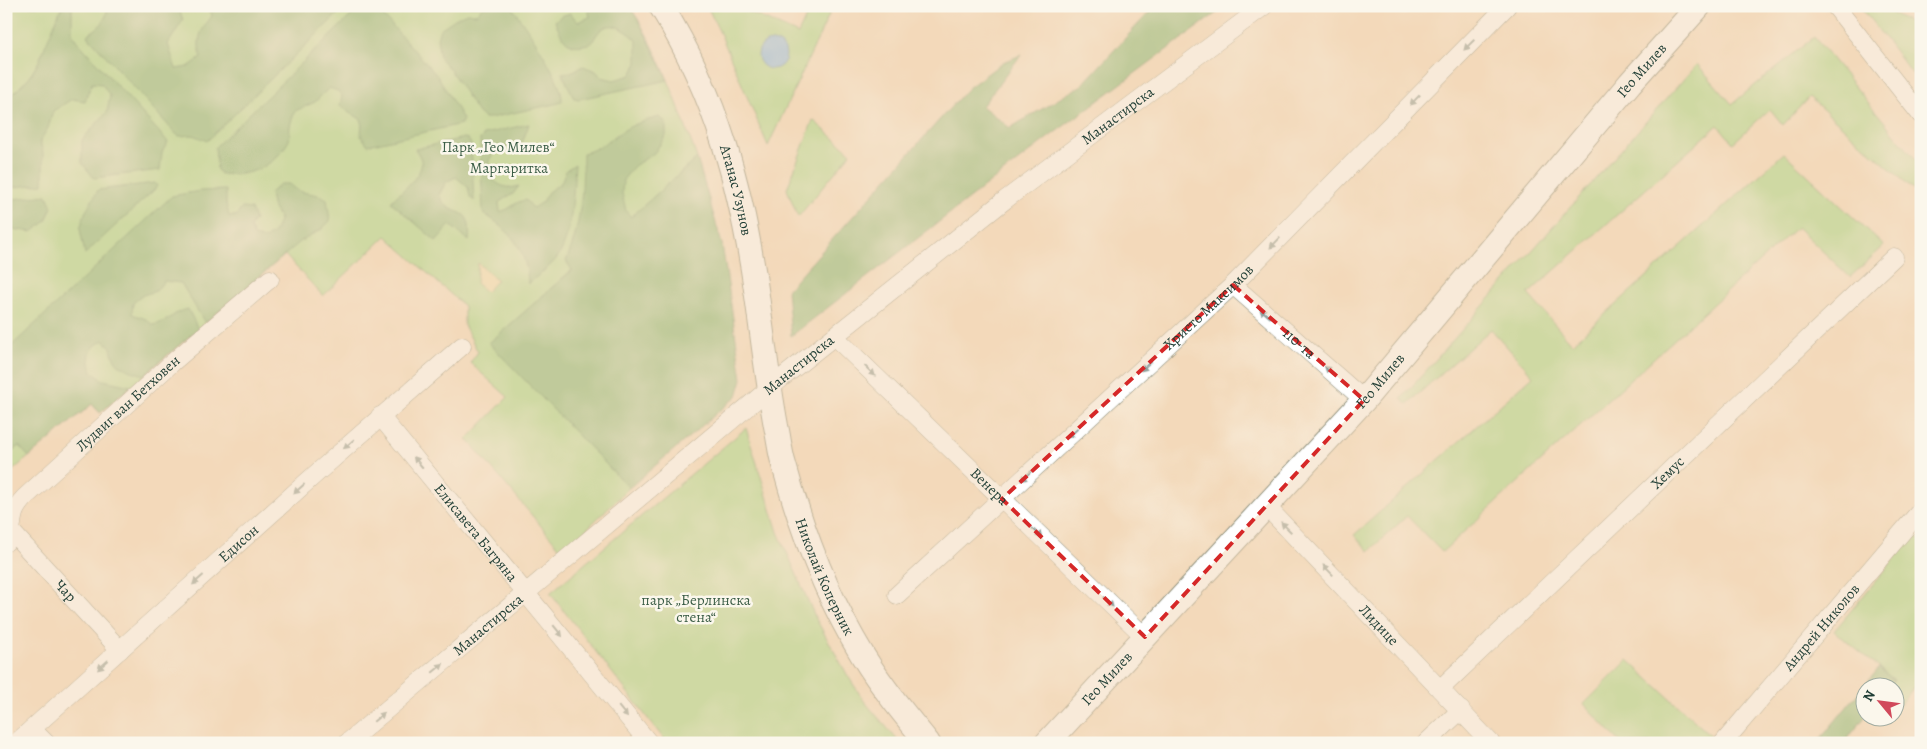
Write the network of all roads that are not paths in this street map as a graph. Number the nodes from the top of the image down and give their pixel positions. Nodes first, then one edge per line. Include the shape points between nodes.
1 (661, 6) edge
2 (1264, 6) edge
3 (1507, 6) edge
4 (1699, 6) edge
5 (1835, 6) edge
6 (1921, 115) edge
7 (1894, 257) dead end
8 (270, 279) dead end
9 (1233, 285) junction
10 (835, 337) junction
11 (462, 346) dead end
12 (770, 389) junction
13 (1364, 400) junction
14 (380, 416) junction
15 (1002, 499) junction
16 (1266, 506) junction
17 (1921, 510) edge
18 (9, 536) edge
19 (527, 594) junction
20 (897, 594) dead end
21 (1145, 637) junction
22 (120, 650) junction
23 (1440, 689) junction
24 (1461, 710) junction
25 (32, 729) junction
26 (16, 743) edge
27 (46, 743) edge
28 (348, 743) edge
29 (648, 743) edge
30 (928, 743) edge
31 (1047, 743) edge
32 (1426, 743) edge
33 (1491, 743) edge
34 (1723, 743) edge

1 - 12 street, Атанас Узунов via 701,79 730,161 748,238
2 - 10 street, Манастирска via 1005,200
3 -> 9 street, Христо Максимов
4 - 13 street, Гео Милев via 1630,83
5 - 6 street
7 - 23 street, Хемус
8 - 18 street, Лудвиг ван Бетховен via 173,362 24,498 12,514
13 -> 9 street, 110-та
9 -> 15 street, Христо Максимов
10 - 12 street, Манастирска
10 -> 15 street, Венера
11 - 14 street, Едисон
12 - 19 street, Манастирска
12 - 30 street, Николай Коперник via 783,463 800,521 827,588 864,658
13 - 16 street, Гео Милев
19 -> 14 street, Елисавета Багряна
14 -> 22 street, Едисон
15 - 20 street, Христо Максимов
15 -> 21 street, Венера
16 - 21 street, Гео Милев
23 -> 16 street, Лидице
17 - 34 street, Андрей Николов
18 - 22 street, Чар
28 -> 19 street, Манастирска
19 -> 29 street, Елисавета Багряна
21 - 31 street, Гео Милев
22 -> 25 street, Едисон
23 - 24 street, Лидице
24 - 32 street
24 - 33 street, Лидице
25 - 26 street, Едисон
25 - 27 street

